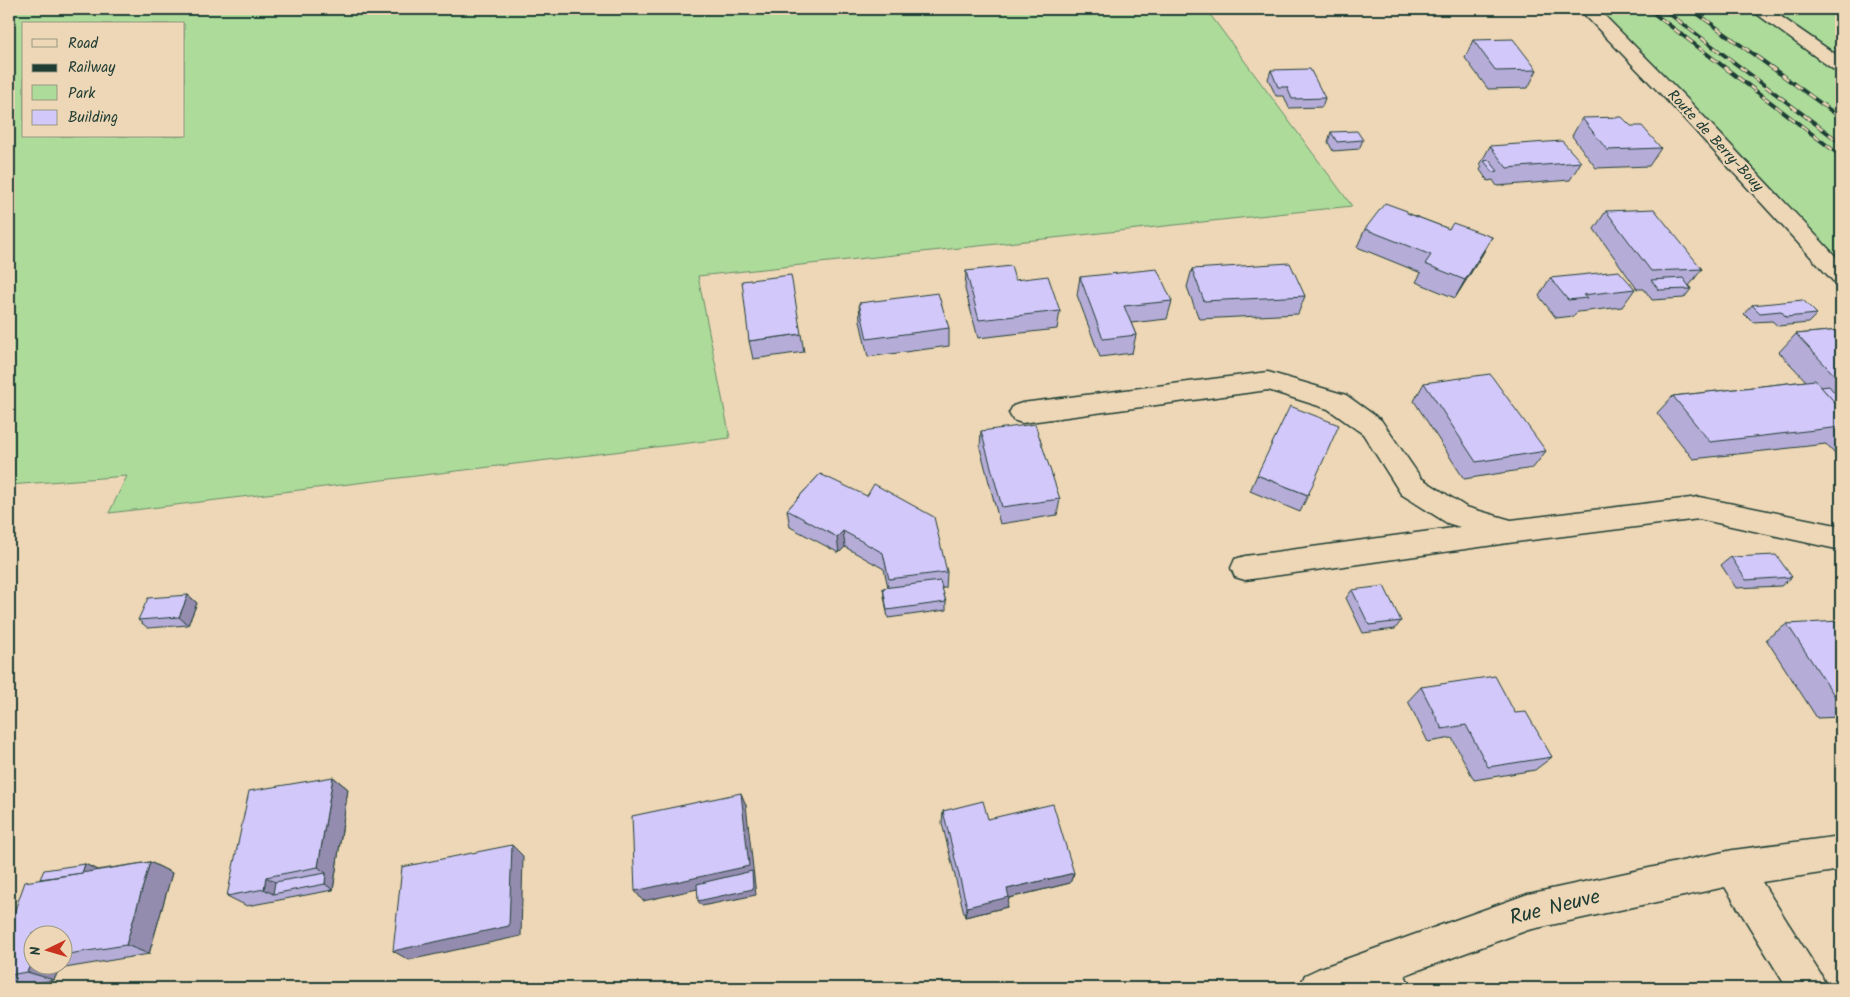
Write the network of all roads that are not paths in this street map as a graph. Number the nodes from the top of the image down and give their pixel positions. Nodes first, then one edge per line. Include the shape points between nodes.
1 (1588, 9) edge
2 (1759, 9) edge
3 (1841, 66) edge
4 (1841, 276) edge
5 (1022, 413) dead end
6 (1511, 532) junction
7 (1841, 538) edge
8 (1245, 568) dead end
9 (1841, 853) edge
10 (1733, 868) junction
11 (1387, 977) edge
12 (1318, 988) edge
13 (1808, 988) edge

1 - 4 street, Route de Berry-Bouy
2 - 3 street
5 - 6 street via 1268,381 1337,402 1372,427 1411,486 1457,515
6 - 7 street via 1699,508
6 - 8 street
9 - 10 street, Rue Neuve
10 - 11 street, Rue Neuve via 1528,912
10 - 13 street
11 - 12 street, Rue Neuve

